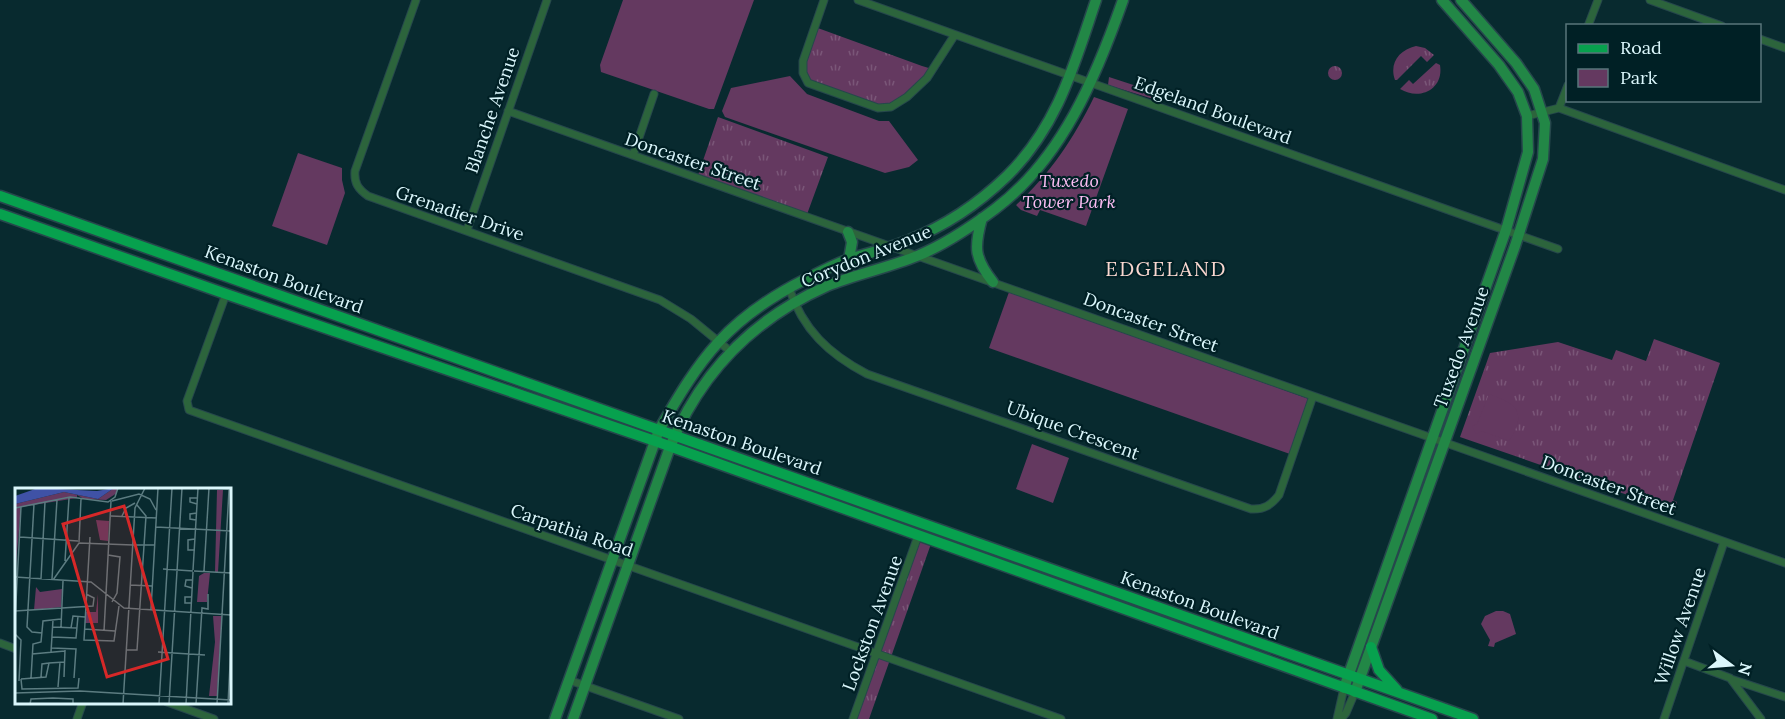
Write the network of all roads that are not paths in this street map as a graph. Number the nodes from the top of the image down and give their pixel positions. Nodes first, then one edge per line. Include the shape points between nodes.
1 (416, 0) edge
2 (547, 0) edge
3 (824, 0) edge
4 (858, 0) edge
5 (1096, 0) edge
6 (1123, 0) edge
7 (1442, 0) edge
8 (1461, 0) edge
9 (1598, 0) edge
10 (1650, 0) edge
11 (1589, 24) edge
12 (1716, 24) edge
13 (954, 36) junction
14 (1761, 39) edge
15 (1785, 48) edge
16 (1070, 75) junction
17 (1090, 82) junction
18 (1566, 90) edge
19 (654, 94) dead end
20 (1559, 108) junction
21 (508, 111) junction
22 (1542, 112) junction
23 (1527, 116) junction
24 (633, 156) junction
25 (1785, 190) edge
26 (0, 196) edge
27 (0, 214) edge
28 (982, 218) junction
29 (934, 228) junction
30 (467, 230) junction
31 (1506, 230) junction
32 (848, 231) junction
33 (1519, 235) junction
34 (943, 243) junction
35 (889, 246) junction
36 (1558, 249) dead end
37 (863, 255) junction
38 (918, 256) junction
39 (849, 259) junction
40 (868, 272) junction
41 (993, 282) junction
42 (789, 288) junction
43 (226, 294) junction
44 (794, 302) junction
45 (1471, 330) junction
46 (1483, 334) junction
47 (718, 340) junction
48 (730, 351) junction
49 (1313, 396) junction
50 (657, 436) junction
51 (675, 436) junction
52 (1432, 438) junction
53 (1444, 442) junction
54 (670, 447) junction
55 (918, 537) junction
56 (1724, 542) junction
57 (613, 560) junction
58 (1785, 562) edge
59 (628, 565) junction
60 (0, 643) edge
61 (1371, 648) junction
62 (15, 649) edge
63 (876, 654) junction
64 (1684, 661) junction
65 (1348, 675) junction
66 (1730, 678) junction
67 (1360, 679) junction
68 (569, 680) junction
69 (585, 686) junction
70 (1350, 690) junction
71 (1399, 692) junction
72 (1785, 697) edge
73 (82, 704) edge
74 (173, 704) edge
75 (77, 719) edge
76 (214, 719) edge
77 (555, 719) edge
78 (573, 719) edge
79 (679, 719) edge
80 (853, 719) edge
81 (1061, 719) edge
82 (1339, 719) edge
83 (1432, 719) edge
84 (1473, 719) edge
85 (1664, 719) edge
86 (1761, 719) edge

1 - 30 street, Grenadier Drive via 355,180 360,191 368,196
2 - 21 street, Blanche Avenue
3 - 13 street via 803,62 808,83 878,108 907,97 927,78
4 - 13 street, Edgeland Boulevard
5 - 16 main road, Corydon Avenue
6 - 17 main road, Corydon Avenue
7 - 23 main road, Tuxedo Avenue via 1509,77
8 - 22 main road, Tuxedo Avenue via 1524,72
9 - 11 street
10 - 12 street
13 - 16 street, Edgeland Boulevard
14 - 15 street
16 - 17 street, Edgeland Boulevard
16 - 29 main road, Corydon Avenue via 1055,112 1008,175 960,214
17 - 28 main road, Corydon Avenue via 1048,156 1020,187
17 - 31 street, Edgeland Boulevard
18 - 20 street
19 - 24 street
20 - 22 street
20 - 25 street
21 - 24 street, Doncaster Street
21 - 30 street, Blanche Avenue
22 - 23 street
22 - 33 main road, Tuxedo Avenue via 1546,134 1543,159
23 - 31 main road, Tuxedo Avenue via 1526,163
24 - 32 street, Doncaster Street
26 - 50 main road, Kenaston Boulevard
27 - 43 main road, Kenaston Boulevard
28 - 34 main road, Corydon Avenue
28 - 41 main road via 977,254
29 - 34 main road
29 - 35 main road, Corydon Avenue
30 - 47 street, Grenadier Drive via 660,300
31 - 33 street, Edgeland Boulevard
31 - 45 main road, Tuxedo Avenue
32 - 35 street, Doncaster Street
32 - 39 main road via 852,242
33 - 36 street, Edgeland Boulevard
33 - 46 main road, Tuxedo Avenue
34 - 38 main road, Corydon Avenue
35 - 37 main road, Corydon Avenue
35 - 38 street, Doncaster Street
37 - 39 main road, Corydon Avenue
37 - 40 main road
38 - 40 main road, Corydon Avenue
38 - 41 street, Doncaster Street
39 - 42 main road, Corydon Avenue
40 - 44 main road, Corydon Avenue
41 - 49 street, Doncaster Street
42 - 44 street, Ubique Crescent
42 - 47 main road, Corydon Avenue via 766,300
43 - 50 main road, Kenaston Boulevard
43 - 57 street, Carpathia Road via 187,401 189,410
44 - 48 main road, Corydon Avenue
44 - 49 street, Ubique Crescent via 814,335 831,352 867,374 1251,509 1266,508 1279,495
45 - 46 main road
45 - 52 main road, Tuxedo Avenue
46 - 53 main road, Tuxedo Avenue
47 - 48 street, Grenadier Drive
47 - 50 main road, Corydon Avenue via 675,400
48 - 51 main road, Corydon Avenue via 689,404
49 - 52 street, Doncaster Street
50 - 51 main road, Kenaston Boulevard
50 - 54 main road, Kenaston Boulevard
50 - 57 main road, Corydon Avenue
51 - 54 main road, Corydon Avenue
51 - 65 main road, Kenaston Boulevard
52 - 53 street, Doncaster Street
52 - 65 main road, Tuxedo Avenue
53 - 56 street, Doncaster Street
53 - 61 main road, Tuxedo Avenue
54 - 55 main road, Kenaston Boulevard
54 - 59 main road, Corydon Avenue
55 - 63 street, Lockston Avenue
55 - 70 main road, Kenaston Boulevard
56 - 58 street, Doncaster Street
56 - 64 street, Willow Avenue
57 - 59 street, Carpathia Road
57 - 68 main road, Corydon Avenue
59 - 63 street, Carpathia Road
59 - 69 main road, Corydon Avenue
60 - 62 street
61 - 67 main road, Tuxedo Avenue
61 - 71 main road via 1379,670
63 - 80 street, Lockston Avenue
63 - 81 street, Carpathia Road
64 - 66 street
64 - 85 street, Willow Avenue
65 - 67 main road, Kenaston Boulevard
65 - 70 main road, Tuxedo Avenue
66 - 72 street
66 - 86 street
67 - 70 main road, Tuxedo Avenue
67 - 71 main road, Kenaston Boulevard
68 - 69 street
68 - 77 main road, Corydon Avenue
69 - 78 main road, Corydon Avenue
69 - 79 street
70 - 82 street, Tuxedo Avenue via 1338,710
70 - 82 street, Tuxedo Avenue via 1346,713
70 - 83 main road, Kenaston Boulevard
71 - 84 main road, Kenaston Boulevard
73 - 75 street
74 - 76 street

